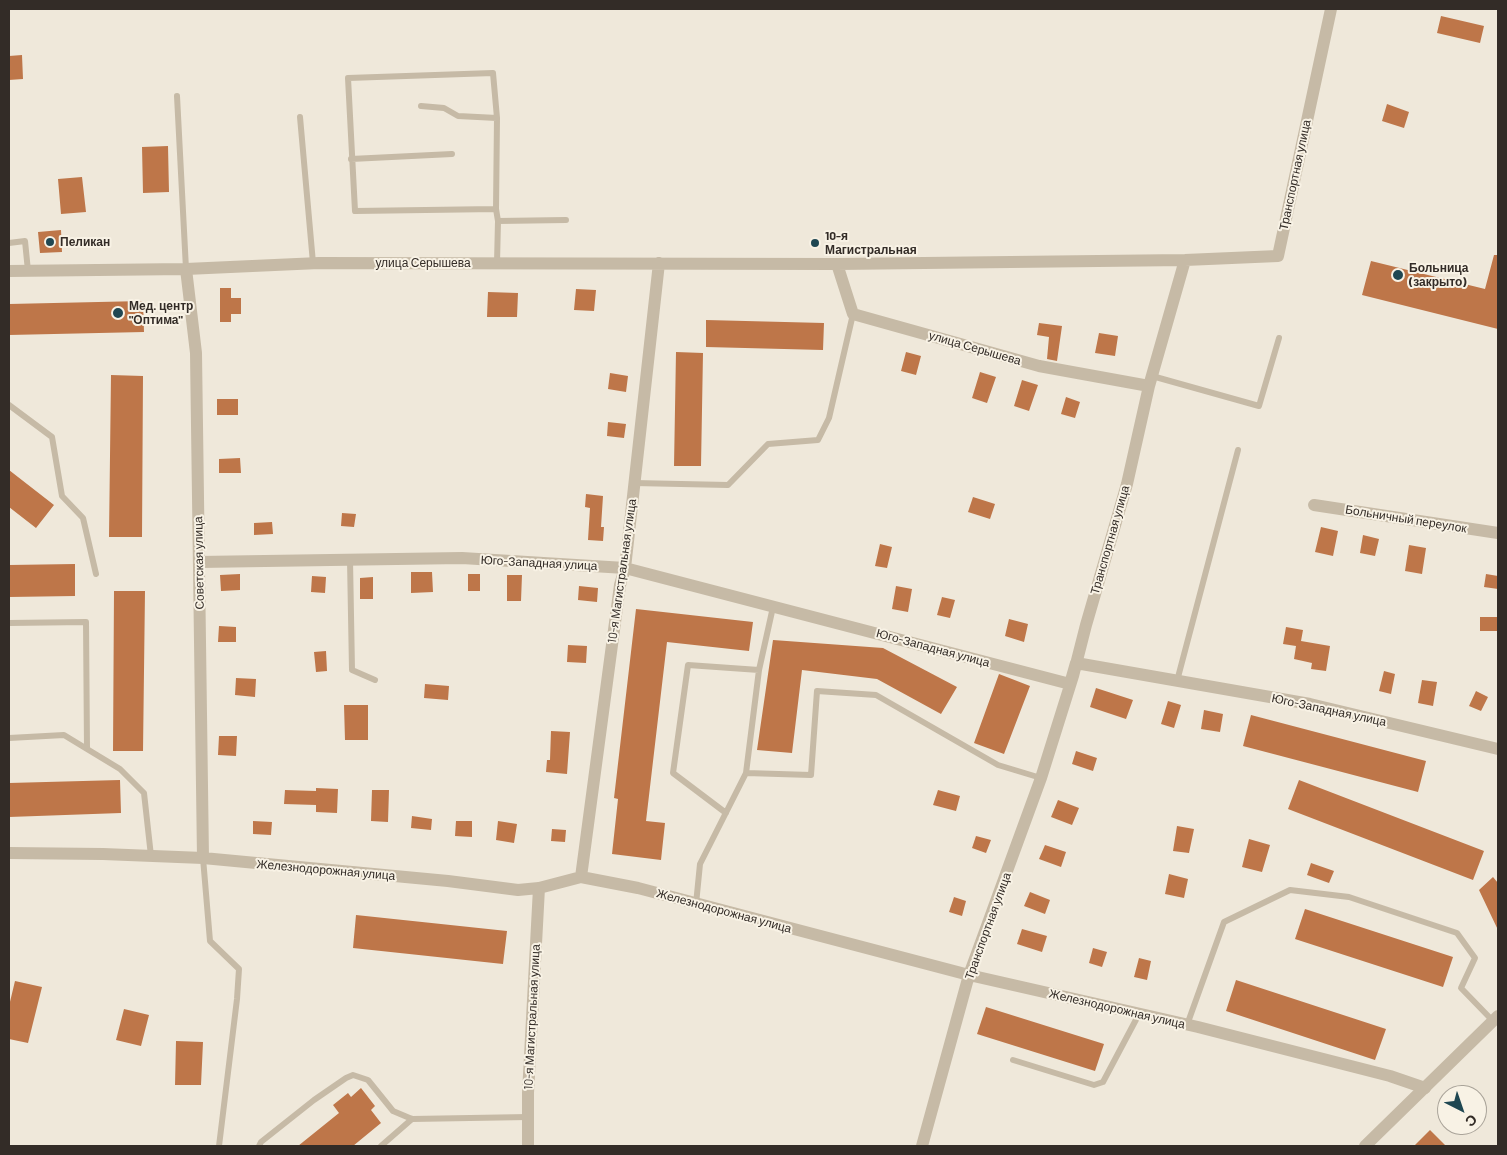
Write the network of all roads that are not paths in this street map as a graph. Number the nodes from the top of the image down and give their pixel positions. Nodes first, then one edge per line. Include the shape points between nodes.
1 (1331, 9) edge
2 (177, 96) dead end
3 (421, 106) dead end
4 (300, 117) dead end
5 (497, 118) junction
6 (452, 154) dead end
7 (351, 159) junction
8 (496, 209) junction
9 (566, 220) dead end
10 (498, 221) junction
11 (9, 243) edge
12 (1185, 260) junction
13 (313, 263) junction
14 (497, 263) junction
15 (659, 263) junction
16 (837, 264) junction
17 (186, 269) junction
18 (9, 271) edge
19 (28, 271) junction
20 (853, 314) junction
21 (1279, 338) dead end
22 (1151, 381) junction
23 (9, 405) edge
24 (1238, 450) dead end
25 (634, 483) junction
26 (1314, 505) dead end
27 (1498, 533) edge
28 (350, 560) junction
29 (199, 562) junction
30 (625, 568) junction
31 (96, 574) dead end
32 (773, 607) junction
33 (9, 623) edge
34 (1076, 663) junction
35 (759, 670) junction
36 (374, 680) dead end
37 (1176, 682) junction
38 (1070, 684) junction
39 (9, 738) edge
40 (87, 749) junction
41 (1498, 749) edge
42 (746, 773) junction
43 (1041, 778) junction
44 (726, 813) junction
45 (9, 853) edge
46 (151, 856) junction
47 (203, 858) junction
48 (581, 877) junction
49 (539, 888) junction
50 (696, 904) junction
51 (969, 975) junction
52 (1139, 1014) junction
53 (1496, 1019) edge
54 (1187, 1025) junction
55 (1014, 1060) dead end
56 (1425, 1088) junction
57 (528, 1117) junction
58 (412, 1119) junction
59 (219, 1146) edge
60 (259, 1146) edge
61 (381, 1146) edge
62 (528, 1146) edge
63 (922, 1146) edge
64 (1365, 1146) edge

1 - 12 street, Транспортная улица via 1278,256
2 - 17 lane
3 - 5 lane via 444,108 458,116
4 - 13 lane
5 - 7 lane via 493,73 348,78
5 - 8 lane
6 - 7 lane
7 - 8 lane via 355,211
8 - 10 lane
9 - 10 lane
10 - 14 lane
11 - 19 lane via 25,241
12 - 16 street, улица Серышева
12 - 22 street, Транспортная улица
13 - 14 street, улица Серышева
13 - 17 street, улица Серышева
14 - 15 street, улица Серышева
15 - 16 street, улица Серышева
15 - 25 street, 10-я Магистральная улица
16 - 20 street
17 - 19 street, улица Серышева
17 - 29 street, Советская улица via 196,353
18 - 19 street, улица Серышева
20 - 22 street, улица Серышева via 1039,366
20 - 25 lane via 829,418 818,440 768,444 728,485
21 - 22 lane via 1259,406
22 - 34 street, Транспортная улица via 1127,484
23 - 31 lane via 52,437 62,496 83,518
24 - 37 lane
25 - 30 street, 10-я Магистральная улица
26 - 27 street, Больничный переулок
28 - 29 street, Юго-Западная улица
28 - 30 street, Юго-Западная улица via 462,558
28 - 36 lane via 352,670
29 - 47 street, Советская улица
30 - 32 street, Юго-Западная улица
30 - 48 street, 10-я Магистральная улица via 620,585
32 - 35 lane
32 - 38 street, Юго-Западная улица
33 - 40 lane via 86,622
34 - 37 street, Юго-Западная улица
34 - 38 street, Транспортная улица
35 - 42 lane
35 - 44 lane via 688,665 674,773
37 - 41 street, Юго-Западная улица via 1310,704
38 - 43 street, Транспортная улица
39 - 40 lane via 64,735
40 - 46 lane via 120,769 144,793
42 - 43 lane via 811,775 817,691 876,694 998,765
42 - 44 lane
43 - 51 street, Транспортная улица
44 - 50 lane via 700,864
45 - 46 street, Железнодорожная улица
46 - 47 street, Железнодорожная улица
47 - 49 street, Железнодорожная улица via 518,890
47 - 59 lane via 210,941 239,969
48 - 49 street, Железнодорожная улица
48 - 50 street, Железнодорожная улица
49 - 57 street, 10-я Магистральная улица
50 - 51 street, Железнодорожная улица
51 - 52 street, Железнодорожная улица
51 - 63 street, Транспортная улица
52 - 54 street, Железнодорожная улица
52 - 55 lane via 1103,1082 1094,1085
53 - 54 lane via 1461,988 1475,958 1457,933 1349,897 1290,890 1224,922
53 - 56 street
54 - 56 street, Железнодорожная улица via 1390,1076
56 - 64 street
57 - 58 lane
57 - 62 street, 10-я Магистральная улица
58 - 60 lane via 393,1111 368,1080 353,1075 314,1100
58 - 61 lane

